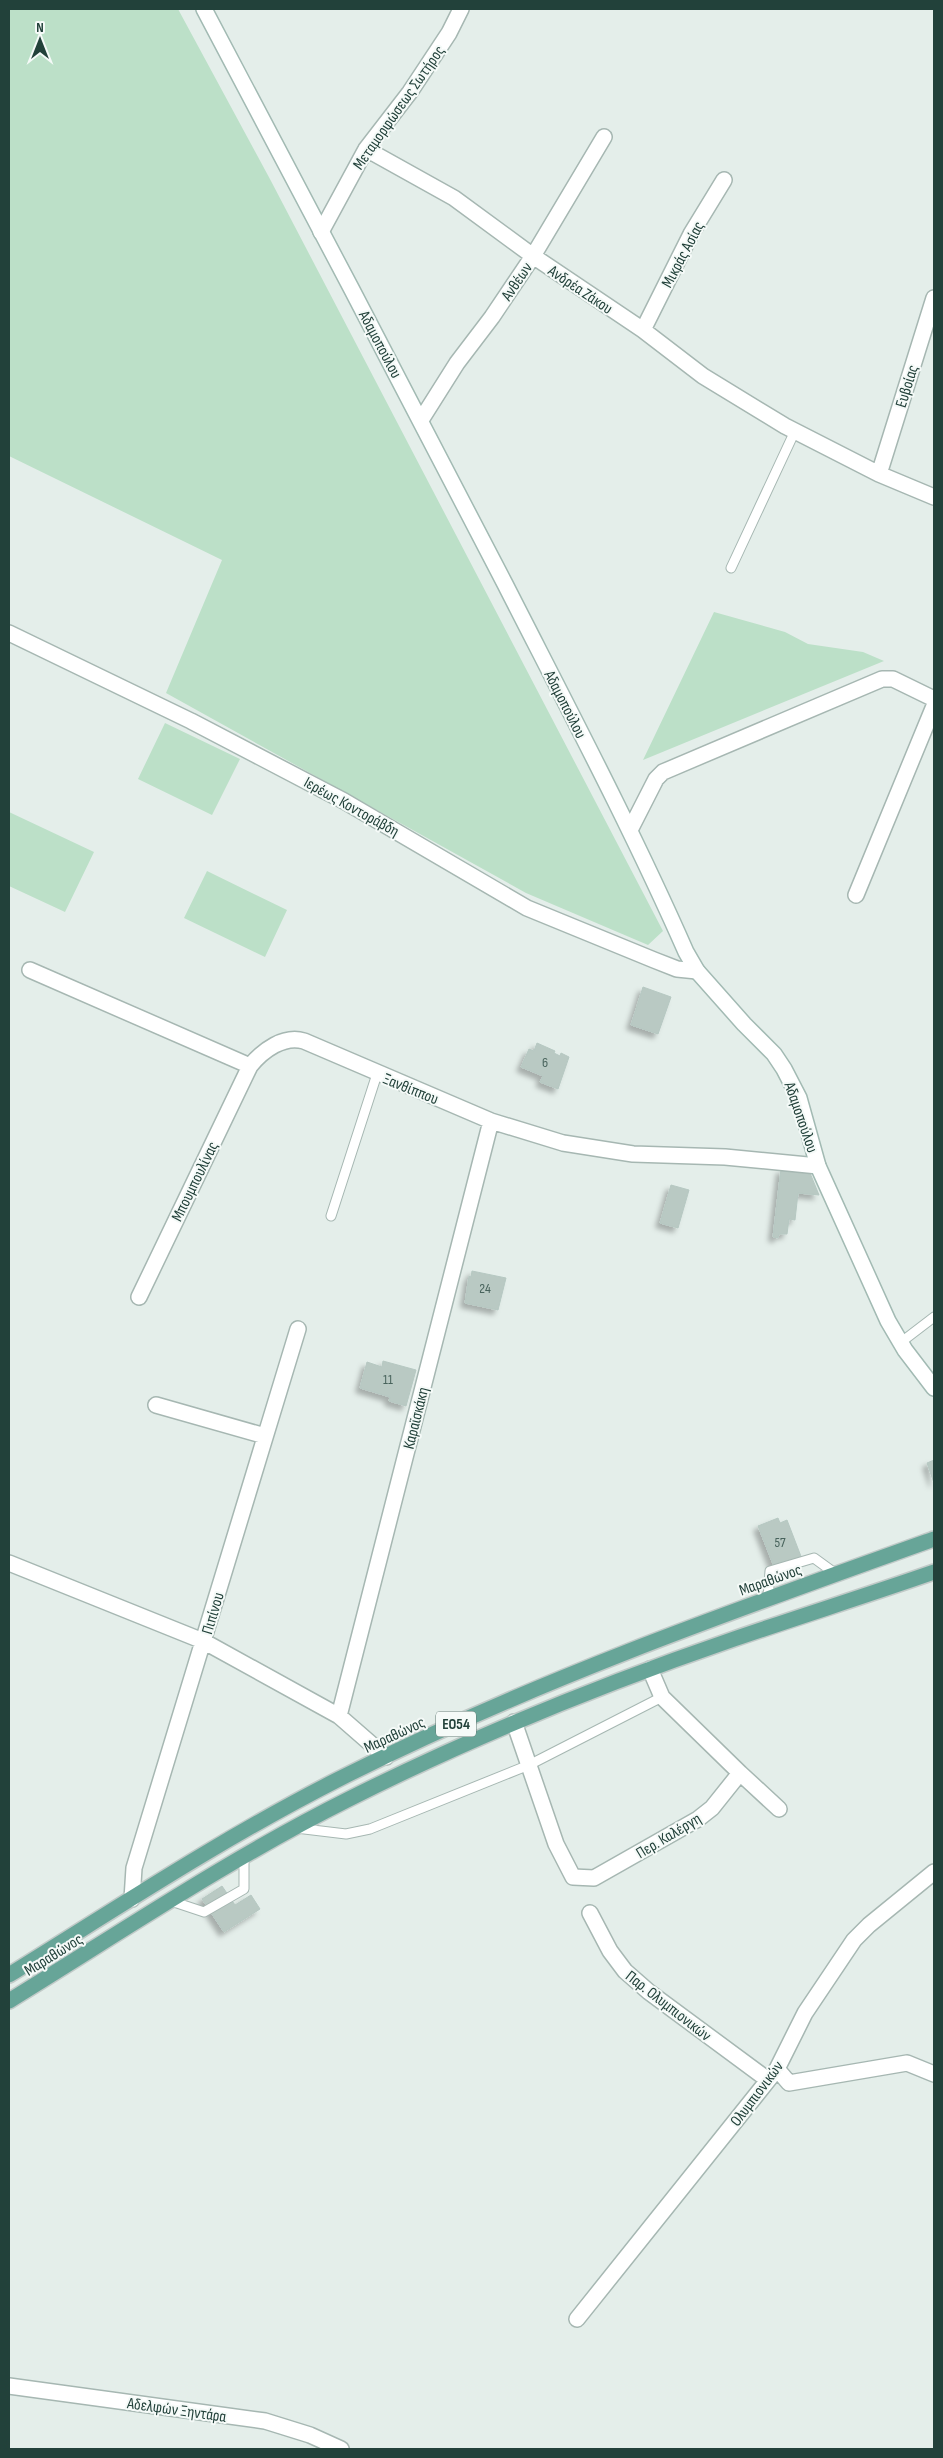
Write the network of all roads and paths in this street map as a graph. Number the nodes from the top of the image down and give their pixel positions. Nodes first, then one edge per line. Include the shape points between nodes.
1 (204, 9) edge
2 (461, 9) edge
3 (604, 137) dead end
4 (366, 148) junction
5 (724, 180) dead end
6 (321, 232) junction
7 (533, 256) junction
8 (934, 298) edge
9 (642, 330) junction
10 (421, 420) junction
11 (795, 431) junction
12 (879, 474) junction
13 (934, 497) edge
14 (730, 568) dead end
15 (9, 633) edge
16 (934, 699) edge
17 (934, 706) edge
18 (630, 830) junction
19 (856, 895) dead end
20 (30, 970) dead end
21 (697, 971) junction
22 (250, 1066) junction
23 (377, 1074) junction
24 (491, 1120) junction
25 (818, 1166) junction
26 (331, 1216) dead end
27 (139, 1296) dead end
28 (934, 1317) edge
29 (298, 1329) dead end
30 (900, 1343) junction
31 (934, 1388) edge
32 (156, 1405) dead end
33 (265, 1436) junction
34 (934, 1539) edge
35 (9, 1564) edge
36 (934, 1572) edge
37 (836, 1574) junction
38 (768, 1598) junction
39 (203, 1641) junction
40 (650, 1669) junction
41 (662, 1697) junction
42 (339, 1716) junction
43 (514, 1722) junction
44 (386, 1757) junction
45 (529, 1765) junction
46 (740, 1773) junction
47 (779, 1809) dead end
48 (296, 1828) junction
49 (244, 1856) junction
50 (934, 1872) edge
51 (132, 1899) junction
52 (171, 1901) junction
53 (590, 1913) dead end
54 (9, 1975) edge
55 (9, 2001) edge
56 (934, 2074) edge
57 (772, 2075) junction
58 (577, 2319) dead end
59 (9, 2386) edge
60 (341, 2449) edge

1 - 6 street, Αδαμοπούλου
2 - 4 street, Μεταμορφώσεως Σωτήρος via 410,92
3 - 7 street, Ανθέων
4 - 6 street, Μεταμορφώσεως Σωτήρος
4 - 7 street, Ανδρέα Ζάκου via 454,198
5 - 9 street, Μικράς Ασίας via 691,234
6 - 10 street, Αδαμοπούλου
7 - 9 street, Ανδρέα Ζάκου
7 - 10 street, Ανθέων via 456,363
8 - 12 street, Ευβοίας
9 - 11 street, Ανδρέα Ζάκου via 704,376
10 - 18 street, Αδαμοπούλου
11 - 12 street, Ανδρέα Ζάκου
11 - 14 lane
12 - 13 street, Ανδρέα Ζάκου
15 - 21 street, Ιερέως Κοντοράβδη via 344,801 527,908 654,960
16 - 18 street via 894,679 882,679 672,768 658,777
17 - 19 street
18 - 21 street, Αδαμοπούλου
20 - 22 street
21 - 25 street, Αδαμοπούλου via 784,1069 799,1098
22 - 23 street, Ξανθίππου via 282,1042 297,1039
22 - 27 street, Μπουμπουλίνας
23 - 24 street, Ξανθίππου
23 - 26 lane
24 - 25 street, Ξανθίππου via 547,1139 588,1148
24 - 42 street, Καραϊσκάκη
25 - 30 street, Αδαμοπούλου
28 - 30 lane
29 - 33 street, Πιπίνου
30 - 31 street, Αδαμοπούλου
32 - 33 street
33 - 39 street, Πιπίνου
34 - 37 main road, Μαραθώνος / ΕΟ54
35 - 39 street
36 - 40 main road, Μαραθώνος / ΕΟ54
37 - 38 main road, Μαραθώνος / ΕΟ54
37 - 38 lane via 814,1558 770,1571
38 - 44 main road, Μαραθώνος / ΕΟ54 via 521,1695
39 - 42 street
39 - 51 street, Πιπίνου via 134,1868
40 - 41 street
40 - 43 main road, Μαραθώνος / ΕΟ54
41 - 45 lane
41 - 46 street
42 - 44 street
43 - 45 street
43 - 48 main road, Μαραθώνος / ΕΟ54 via 379,1784
44 - 51 main road, Μαραθώνος / ΕΟ54 via 284,1808
45 - 46 street, Περ. Καλέργη via 556,1844 574,1877 594,1878 698,1819 712,1808
45 - 48 lane via 364,1831 340,1834
46 - 47 street
48 - 49 main road, Μαραθώνος / ΕΟ54
49 - 52 main road, Μαραθώνος / ΕΟ54
49 - 52 lane via 244,1889 204,1912
50 - 57 street, Ολυμπιονικών via 854,1940 806,2013
51 - 54 main road, Μαραθώνος / ΕΟ54
52 - 55 main road, Μαραθώνος / ΕΟ54
53 - 57 street, Παρ. Ολυμπιονικών via 610,1951 625,1971 649,1992
56 - 57 street, Παρ. Ολυμπιονικών via 907,2063 789,2083
57 - 58 street, Ολυμπιονικών
59 - 60 street, Αδελφών Ξηντάρα via 265,2421

